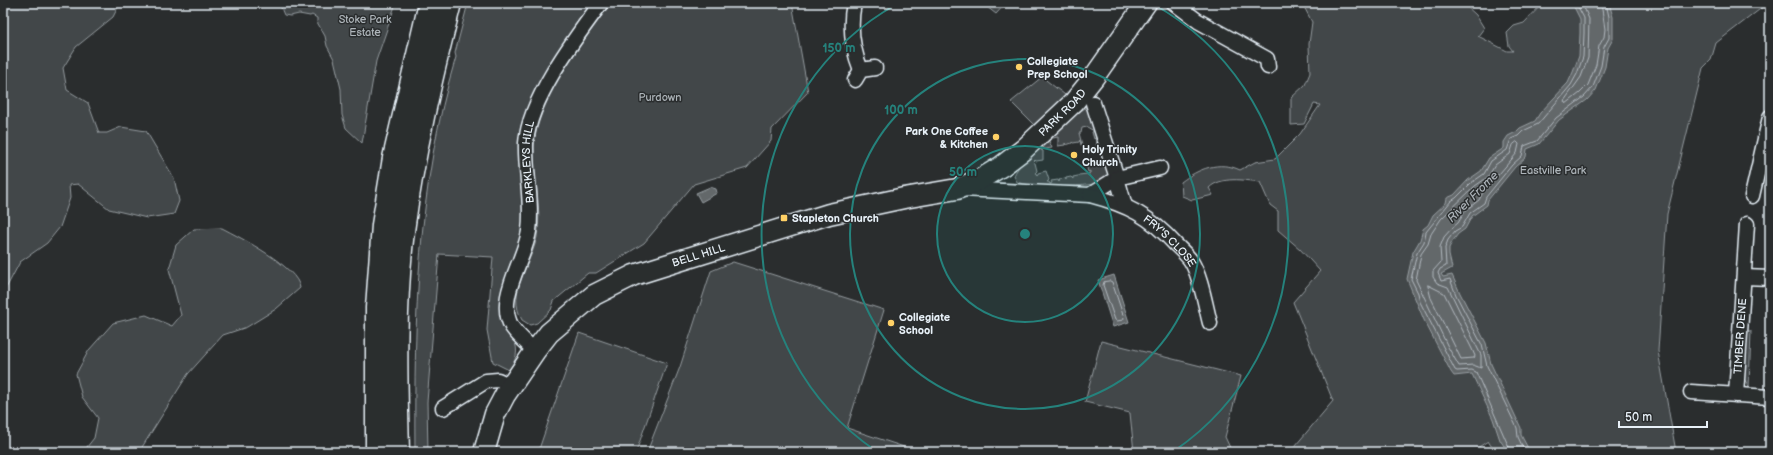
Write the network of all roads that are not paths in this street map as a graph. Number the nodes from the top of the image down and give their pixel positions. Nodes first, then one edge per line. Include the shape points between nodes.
1 (430, 3) edge
2 (450, 3) edge
3 (601, 3) edge
4 (854, 3) edge
5 (1146, 3) edge
6 (1174, 3) edge
7 (1268, 67) dead end
8 (875, 68) dead end
9 (1093, 103) dead end
10 (1770, 117) edge
11 (1160, 168) dead end
12 (994, 171) junction
13 (1117, 178) junction
14 (957, 189) junction
15 (1011, 192) junction
16 (1090, 195) junction
17 (1752, 196) dead end
18 (1125, 206) junction
19 (1747, 224) dead end
20 (1744, 277) junction
21 (1770, 278) edge
22 (1210, 323) dead end
23 (535, 351) junction
24 (511, 386) junction
25 (1691, 392) dead end
26 (1736, 395) junction
27 (1770, 397) edge
28 (443, 408) dead end
29 (377, 452) edge
30 (398, 452) edge
31 (484, 452) edge

1 - 29 highway via 394,158 383,225 377,308
2 - 30 highway via 415,157 403,232 397,308
3 - 23 street, BARKLEYS HILL via 544,89 535,105 528,131 526,156 530,225 508,296 507,307 513,328
4 - 8 street via 851,19 852,42 858,75
5 - 12 main road, PARK ROAD via 1074,102 1023,150
6 - 7 street via 1198,21 1267,59
9 - 13 street
10 - 17 street
11 - 13 street
12 - 14 main road, BELL HILL
12 - 15 street via 1000,184
13 - 16 street
13 - 18 street
14 - 15 street, FRY'S CLOSE
14 - 23 main road, BELL HILL via 830,214 634,275 594,295 549,333
15 - 16 street, FRY'S CLOSE
16 - 18 street, FRY'S CLOSE
18 - 22 street, FRY'S CLOSE via 1156,224 1191,261
19 - 20 street, TIMBER DENE
20 - 21 street
20 - 26 street, TIMBER DENE
23 - 24 main road, BELL HILL
24 - 28 street via 495,380 486,381 481,389
24 - 31 main road, BELL HILL via 495,414
25 - 26 street
26 - 27 street

